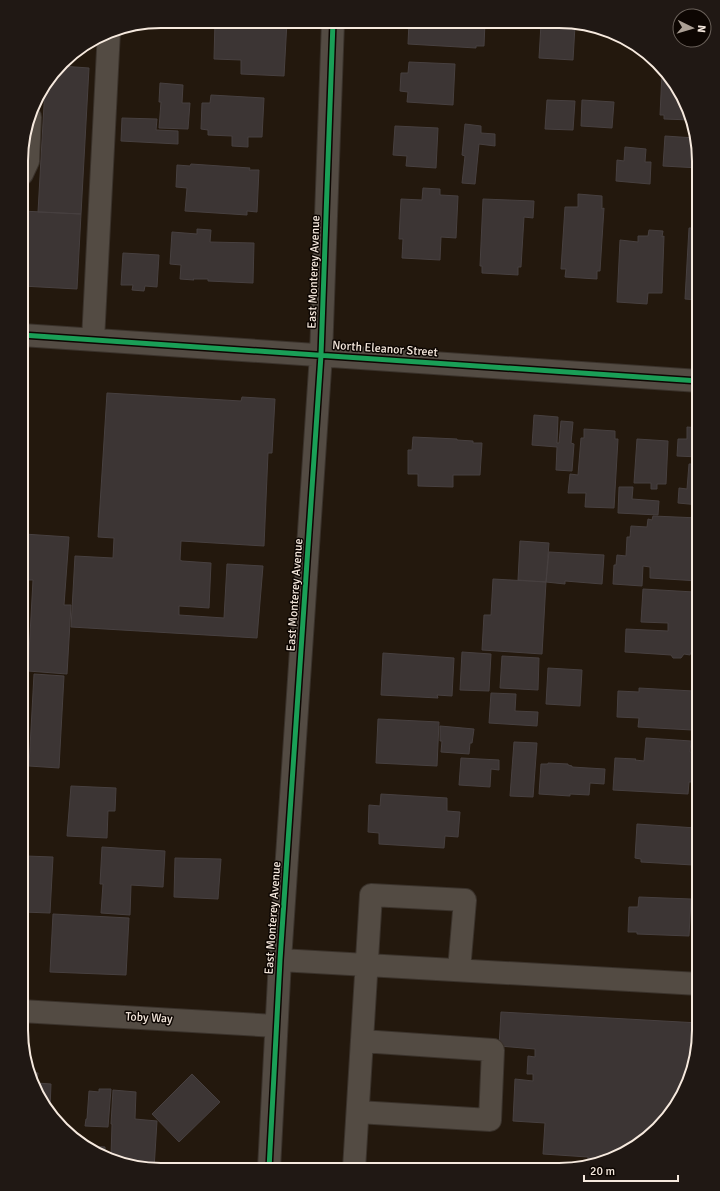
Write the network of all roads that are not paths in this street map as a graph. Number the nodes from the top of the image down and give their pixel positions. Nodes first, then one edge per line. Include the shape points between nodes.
1 (333, 28) edge
2 (109, 39) edge
3 (28, 335) edge
4 (93, 340) junction
5 (321, 355) junction
6 (692, 381) edge
7 (280, 960) junction
8 (366, 964) junction
9 (460, 970) junction
10 (692, 984) edge
11 (28, 1011) edge
12 (276, 1026) junction
13 (362, 1041) junction
14 (358, 1112) junction
15 (269, 1163) edge
16 (354, 1163) edge

1 - 5 street, East Monterey Avenue
2 - 4 street
3 - 4 street, North Eleanor Street
4 - 5 street, North Eleanor Street
5 - 6 street, North Eleanor Street
5 - 7 street, East Monterey Avenue
7 - 8 street
7 - 12 street, East Monterey Avenue
8 - 9 street
8 - 9 street via 371,895 465,900
8 - 13 street
9 - 10 street
11 - 12 street, Toby Way
12 - 15 street, East Monterey Avenue
13 - 14 street
13 - 14 street via 493,1050 490,1120
14 - 16 street

